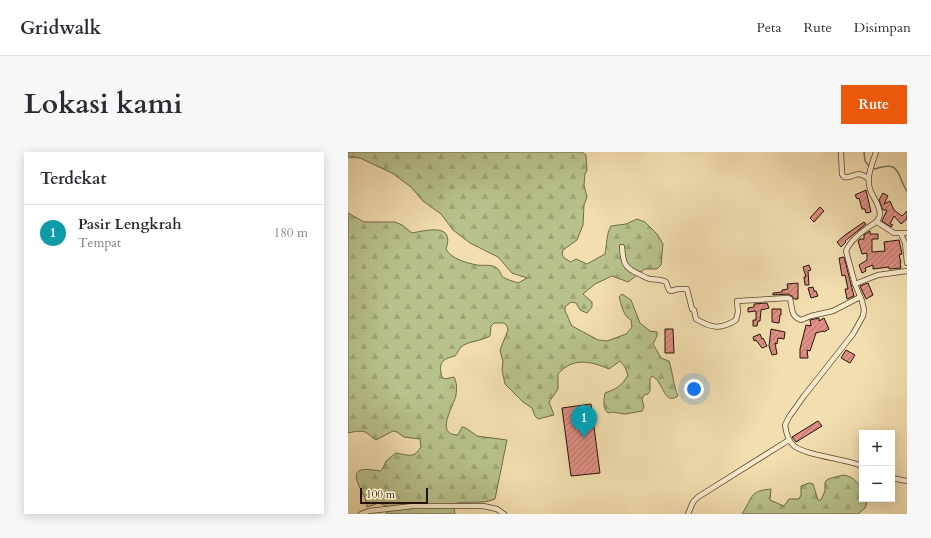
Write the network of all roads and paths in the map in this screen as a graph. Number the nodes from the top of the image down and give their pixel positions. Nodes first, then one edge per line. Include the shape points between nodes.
1 (841, 152) edge
2 (876, 152) edge
3 (868, 178) junction
4 (877, 222) junction
5 (907, 232) edge
6 (901, 234) junction
7 (622, 247) dead end
8 (907, 263) edge
9 (907, 271) edge
10 (855, 284) junction
11 (860, 297) junction
12 (789, 440) junction
13 (859, 465) edge
14 (895, 479) edge
15 (907, 481) edge
16 (361, 514) edge
17 (504, 514) edge
18 (688, 514) edge

1 - 3 street via 844,177 862,174
2 - 3 street
3 - 4 street via 880,213
4 - 6 street via 894,233
4 - 10 street via 865,229 847,249 846,255
5 - 6 street
6 - 8 street via 905,243
7 - 11 street via 627,268 648,279 666,282 671,291 687,289 696,318 712,327 736,320 737,301 789,298 792,313 801,320 833,311
9 - 10 street via 878,275
10 - 11 street
11 - 12 street via 864,310 861,320 788,418 785,425
12 - 13 street via 801,450
12 - 18 street via 698,497
14 - 15 street
16 - 17 street via 413,506 483,506

